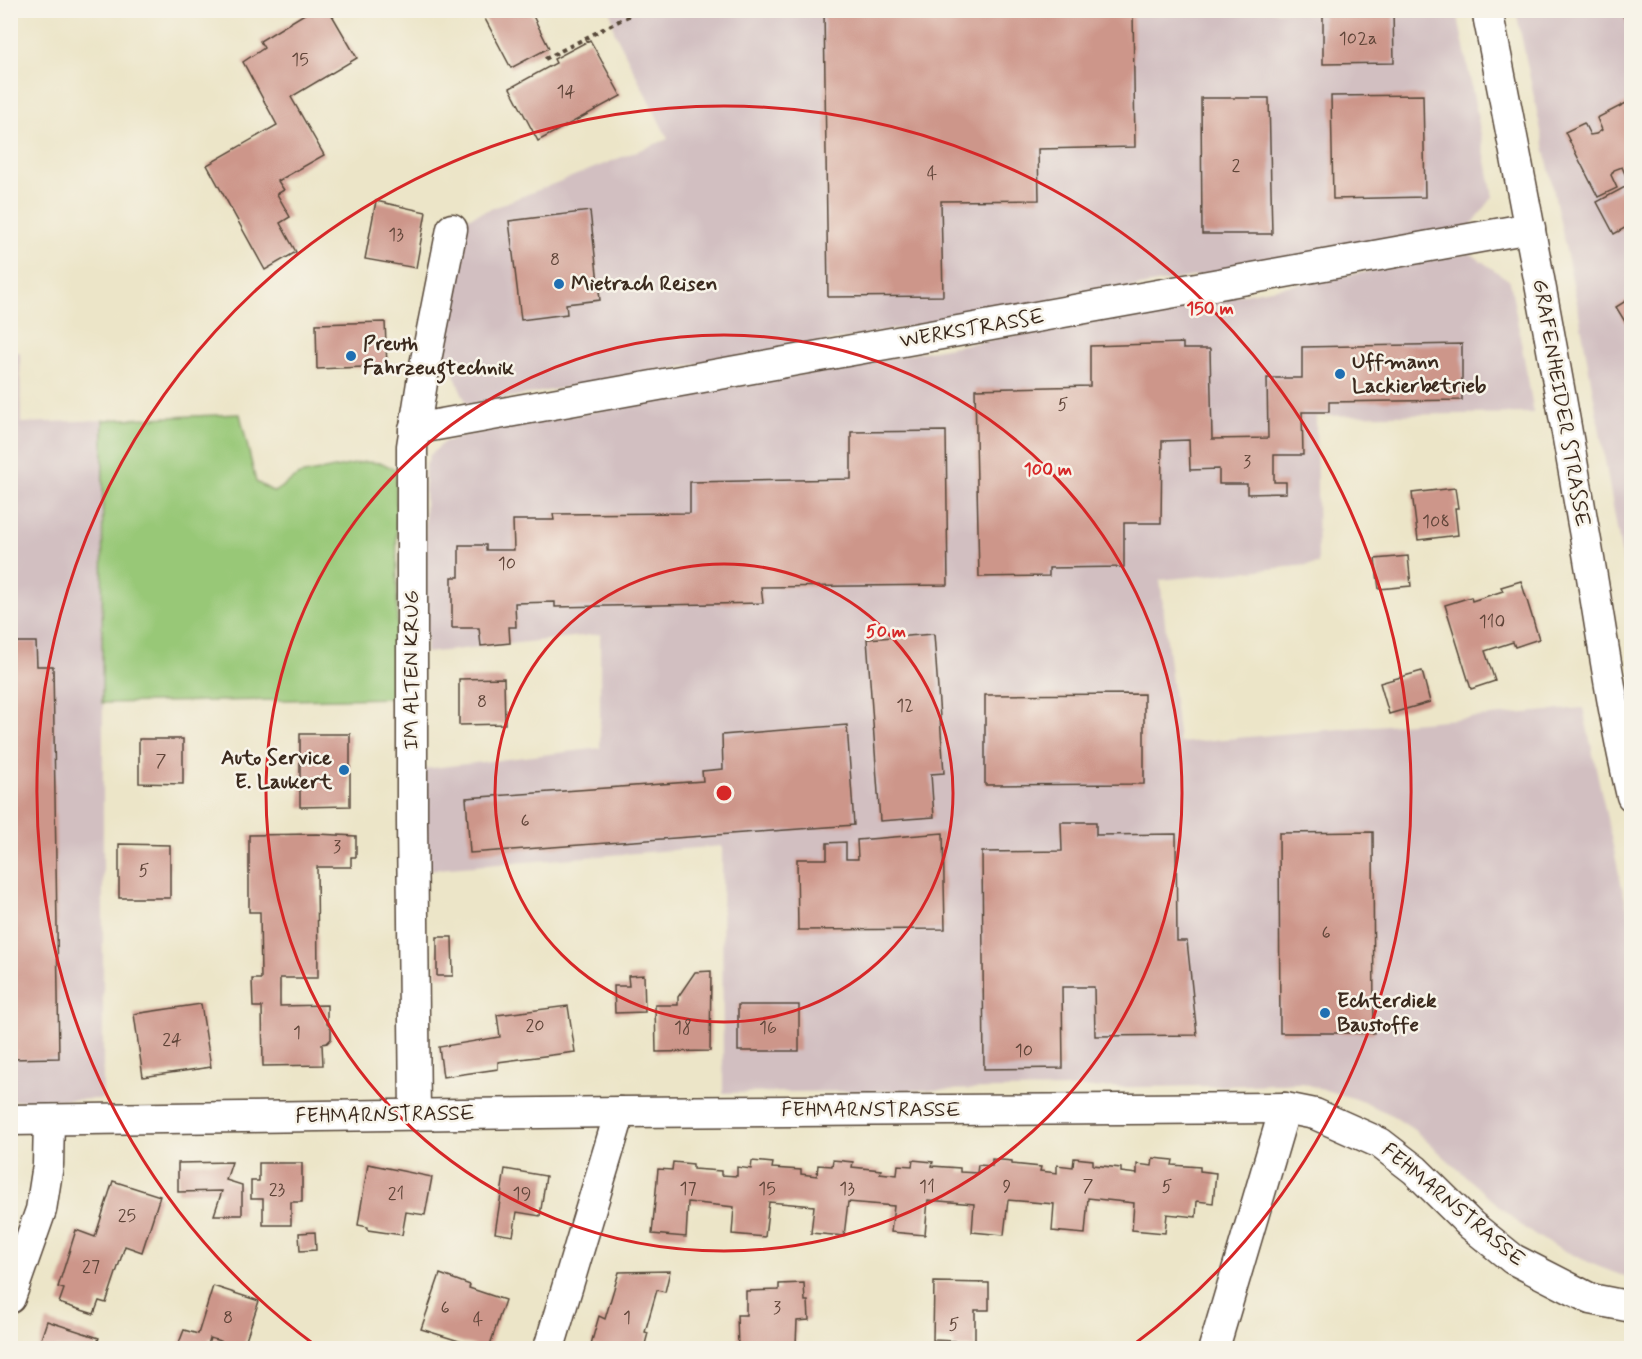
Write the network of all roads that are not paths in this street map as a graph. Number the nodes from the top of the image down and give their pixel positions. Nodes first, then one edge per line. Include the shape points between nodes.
1 (1486, 10) edge
2 (1530, 228) junction
3 (452, 229) dead end
4 (414, 429) junction
5 (1632, 796) edge
6 (1285, 1108) junction
7 (620, 1112) junction
8 (415, 1115) junction
9 (10, 1120) edge
10 (49, 1120) junction
11 (10, 1298) edge
12 (1632, 1307) edge
13 (549, 1348) edge
14 (1214, 1348) edge

1 - 2 street, GRAFENHEIDER STRASSE
2 - 4 street, WERKSTRASSE
2 - 5 street, GRAFENHEIDER STRASSE via 1620,749
3 - 4 street, IM ALTEN KRUG
4 - 8 street, IM ALTEN KRUG via 411,503
6 - 7 street, FEHMARNSTRASSE
6 - 12 street, FEHMARNSTRASSE via 1315,1114 1380,1143 1513,1259 1591,1299
6 - 14 street
7 - 8 street, FEHMARNSTRASSE
7 - 13 street
8 - 10 street, FEHMARNSTRASSE
9 - 10 street, FEHMARNSTRASSE
10 - 11 street via 41,1210

